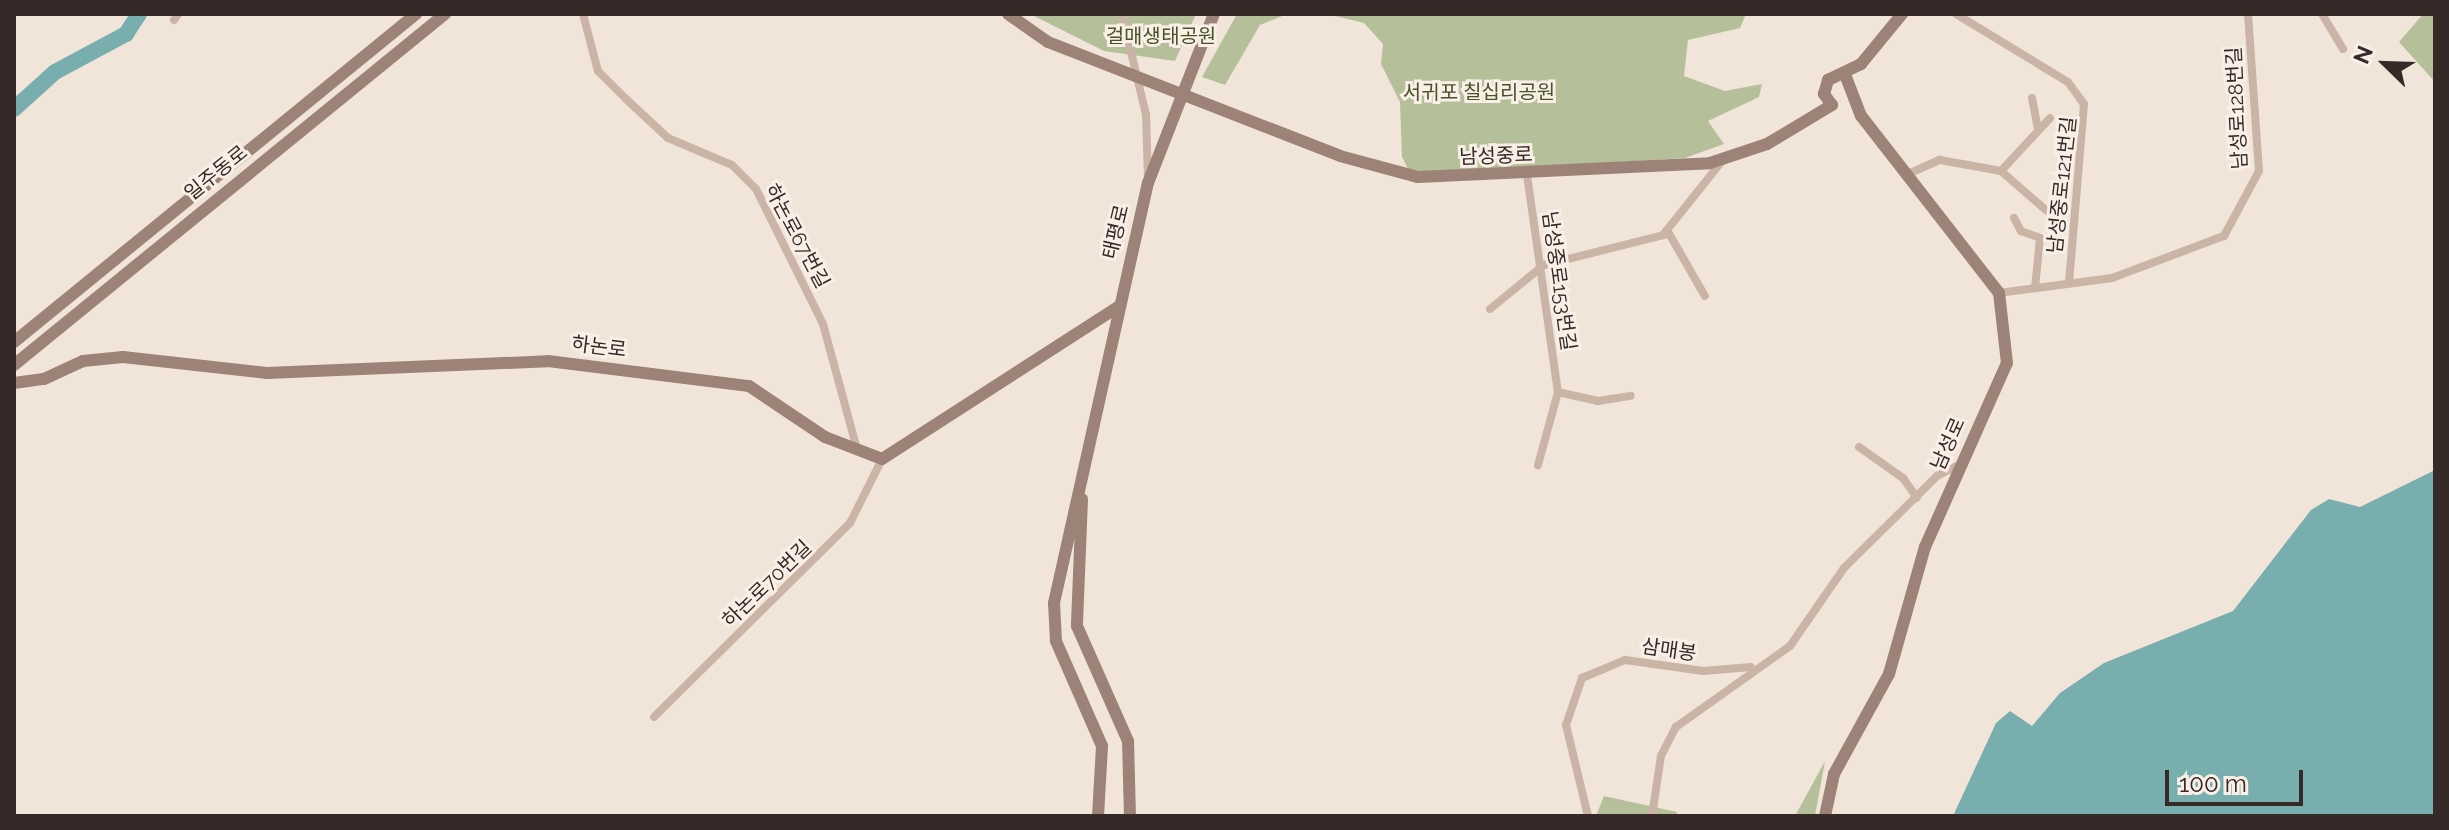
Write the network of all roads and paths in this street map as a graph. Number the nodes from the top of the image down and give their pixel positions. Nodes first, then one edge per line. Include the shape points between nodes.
1 (416, 14) edge
2 (445, 14) edge
3 (583, 14) edge
4 (1008, 14) edge
5 (1122, 14) edge
6 (1214, 14) edge
7 (1902, 14) edge
8 (1956, 14) edge
9 (2248, 14) edge
10 (2322, 14) edge
11 (2343, 49) dead end
12 (1135, 75) junction
13 (1849, 80) junction
14 (1183, 92) junction
15 (2032, 98) dead end
16 (1839, 102) junction
17 (2050, 118) dead end
18 (2038, 128) junction
19 (1722, 160) junction
20 (2001, 171) junction
21 (1908, 174) junction
22 (1527, 175) junction
23 (1148, 183) junction
24 (2047, 211) dead end
25 (2014, 218) dead end
26 (1667, 230) junction
27 (1544, 265) junction
28 (2069, 283) junction
29 (2035, 288) junction
30 (1999, 293) junction
31 (1705, 296) dead end
32 (1119, 306) junction
33 (1490, 309) dead end
34 (14, 342) edge
35 (14, 365) edge
36 (14, 383) edge
37 (1558, 392) junction
38 (1631, 396) dead end
39 (1859, 447) dead end
40 (859, 453) junction
41 (882, 459) junction
42 (1961, 464) junction
43 (1538, 465) dead end
44 (1084, 468) junction
45 (1917, 498) junction
46 (1756, 666) junction
47 (654, 717) dead end
48 (1098, 816) edge
49 (1130, 816) edge
50 (1588, 816) edge
51 (1652, 816) edge
52 (1825, 816) edge

1 - 34 street, 일주동로
2 - 35 street, 일주동로
3 - 40 street, 하논로67번길 via 607,80 668,138 732,165 756,189 823,324
4 - 12 street, 남성중로 via 1048,42
5 - 12 street
6 - 14 street, 태평로
7 - 13 street, 남성중로
8 - 28 street, 남성중로121번길 via 2068,82 2084,104
9 - 28 street, 남성로128번길 via 2259,171 2224,236 2112,278
10 - 11 street
12 - 14 street, 남성중로
12 - 23 street via 1150,141
13 - 16 street
13 - 16 street, 남성중로 via 1828,80
14 - 22 street, 남성중로 via 1380,170
14 - 23 street, 태평로
15 - 18 street
16 - 19 street, 남성중로 via 1767,144
16 - 21 street via 1861,116
17 - 18 street
18 - 20 street
19 - 22 street, 남성중로
19 - 26 street
20 - 21 street via 1940,160
20 - 24 street
21 - 30 street
22 - 27 street, 남성중로153번길
23 - 32 street, 태평로
25 - 29 street via 2021,231 2040,238
26 - 27 street
26 - 31 street
27 - 33 street
27 - 37 street, 남성중로153번길
28 - 29 street, 남성로128번길
29 - 30 street, 남성로128번길
30 - 42 street, 남성로 via 2007,363
32 - 41 street
32 - 44 street, 태평로
36 - 40 street, 하논로 via 44,379 83,361 123,357 267,373 548,361 749,386
37 - 38 street via 1598,401
37 - 43 street
39 - 45 street via 1903,478
40 - 41 street, 하논로
41 - 47 street, 하논로70번길 via 850,523
42 - 45 street, 삼매봉
42 - 52 street, 남성로 via 1925,547 1889,674 1834,774
44 - 48 street, 태평로 via 1052,620 1102,746
44 - 49 street, 태평로 via 1077,626 1128,741
45 - 46 street, 삼매봉 via 1844,568 1790,646
46 - 50 street, 삼매봉 via 1703,671 1625,660 1582,678 1566,725
46 - 51 street, 삼매봉 via 1676,727 1661,756

